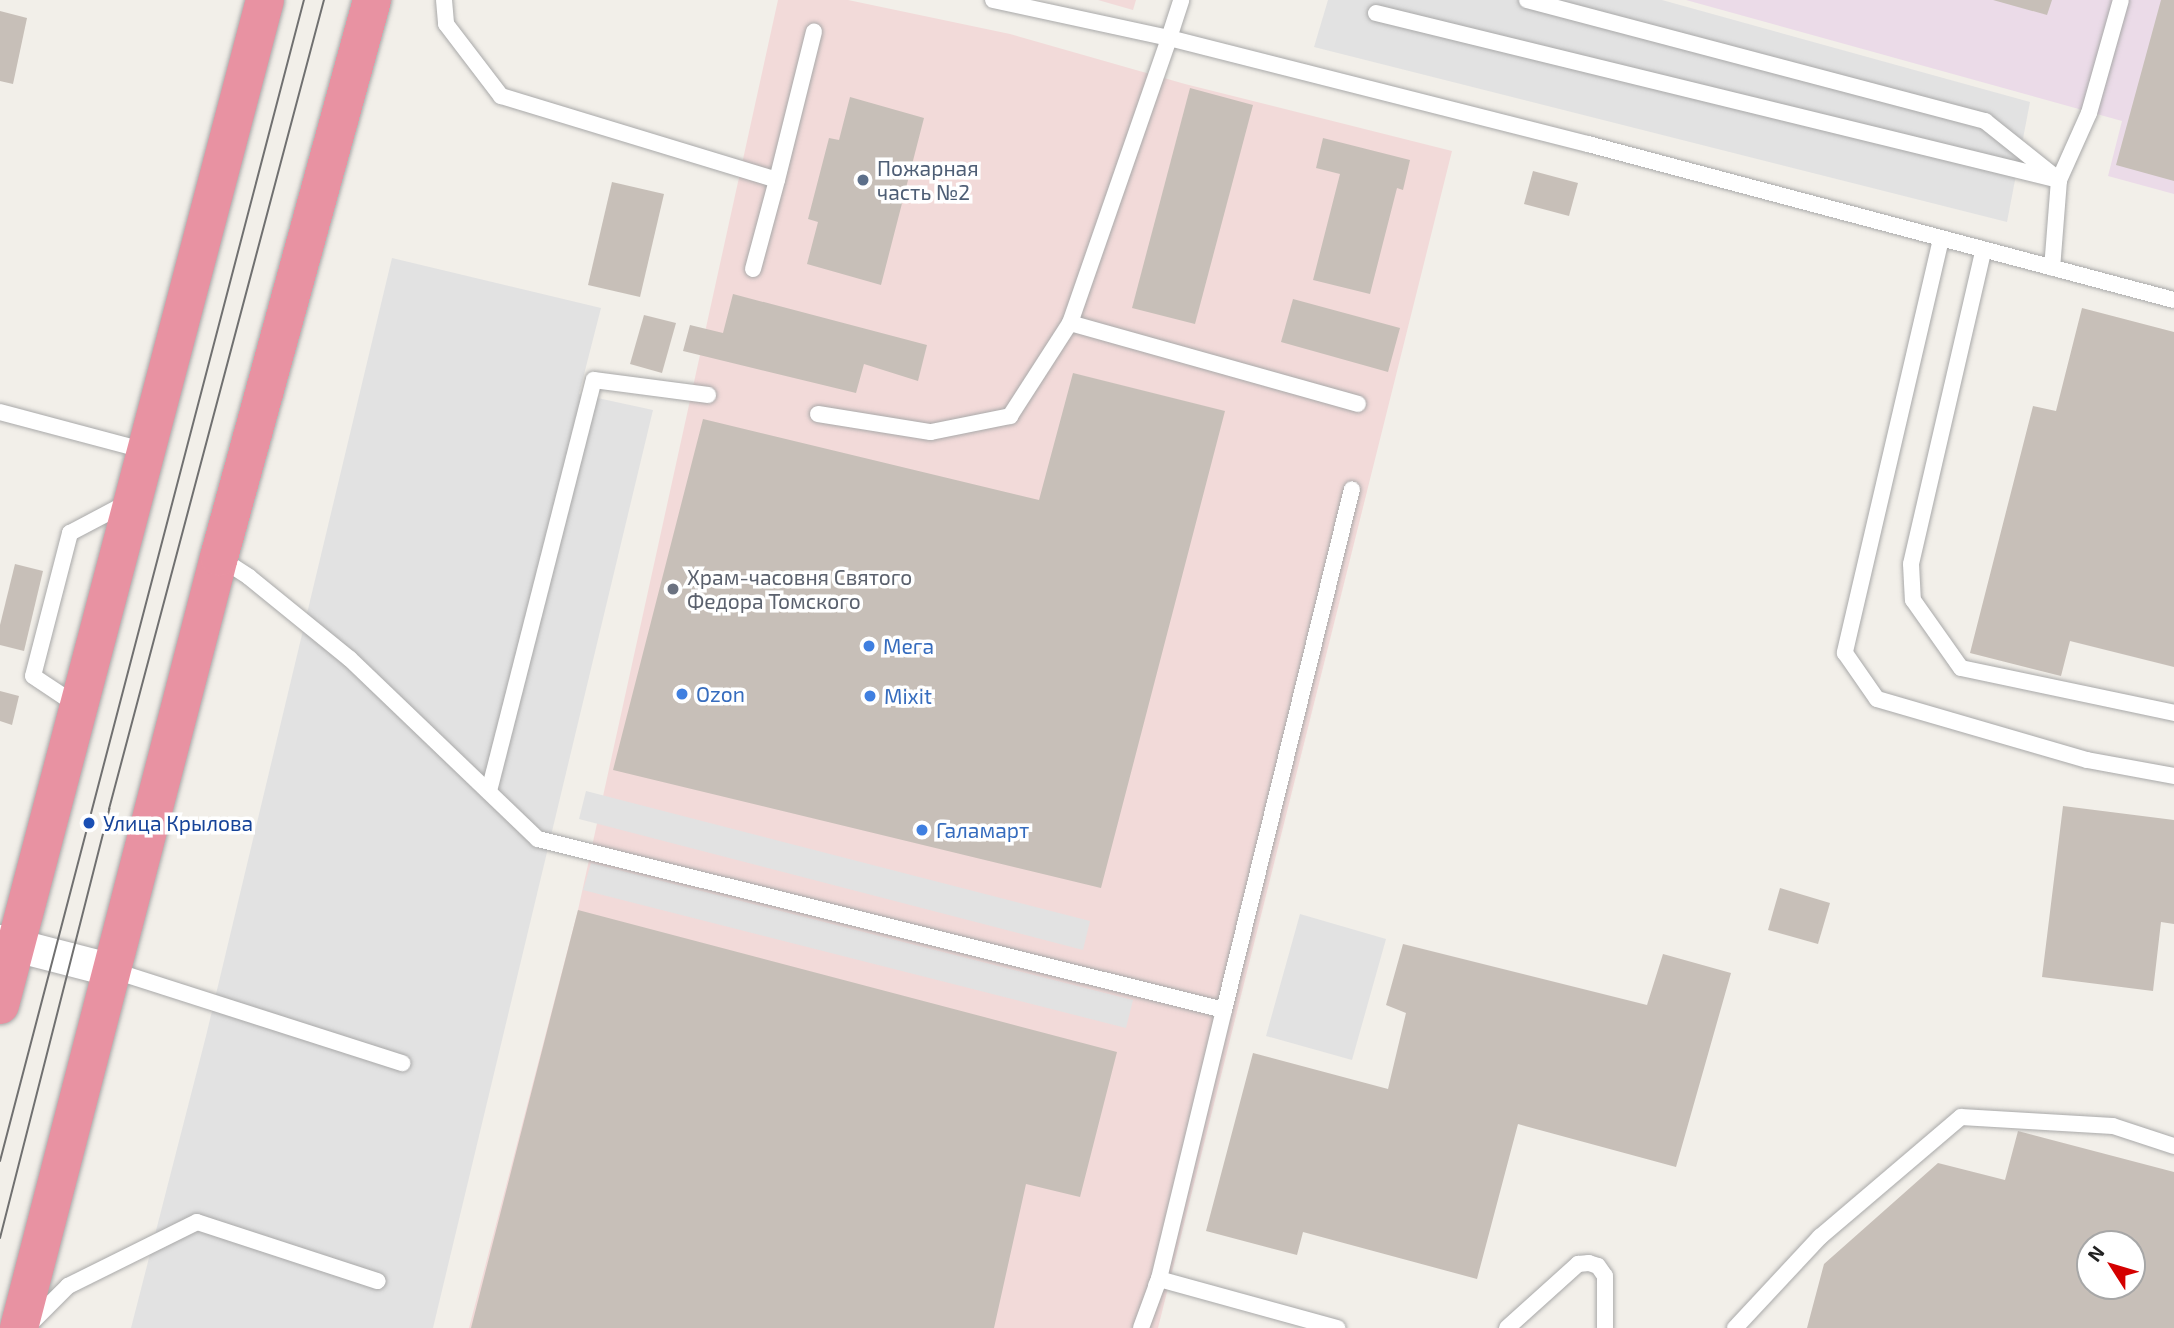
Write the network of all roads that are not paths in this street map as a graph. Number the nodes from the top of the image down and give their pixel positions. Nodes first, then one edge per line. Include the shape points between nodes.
1 (265, 0) edge
2 (372, 0) edge
3 (444, 0) edge
4 (993, 0) edge
5 (1181, 0) edge
6 (1527, 0) edge
7 (2120, 0) edge
8 (1376, 13) dead end
9 (814, 32) dead end
10 (1168, 38) junction
11 (777, 180) junction
12 (2059, 180) junction
13 (1941, 239) junction
14 (1983, 252) junction
15 (753, 268) dead end
16 (2052, 268) junction
17 (2174, 300) edge
18 (1070, 323) junction
19 (708, 395) dead end
20 (1358, 404) dead end
21 (0, 412) edge
22 (818, 414) dead end
23 (147, 451) junction
24 (1352, 489) dead end
25 (135, 498) junction
26 (219, 557) junction
27 (78, 706) junction
28 (2174, 713) edge
29 (2174, 776) edge
30 (489, 791) junction
31 (8, 943) edge
32 (112, 970) junction
33 (0, 1005) edge
34 (1224, 1010) junction
35 (402, 1063) dead end
36 (2174, 1146) edge
37 (1159, 1279) junction
38 (378, 1280) dead end
39 (19, 1328) edge
40 (26, 1328) edge
41 (1141, 1328) edge
42 (1337, 1328) edge
43 (1507, 1328) edge
44 (1605, 1328) edge
45 (1735, 1328) edge

1 - 23 highway
2 - 26 highway
3 - 11 lane via 446,24 500,96
4 - 10 lane
5 - 10 lane
6 - 12 lane via 1985,121
7 - 12 lane via 2090,113
8 - 12 lane
9 - 11 lane
10 - 13 lane
10 - 18 lane
11 - 15 lane
12 - 16 lane
13 - 14 lane
13 - 29 lane via 1845,653 1877,699 2087,760
14 - 16 lane
14 - 28 lane via 1911,564 1913,600 1961,668
16 - 17 lane
18 - 20 lane
18 - 22 lane via 1010,416 931,432
19 - 30 lane via 594,380
21 - 23 lane
23 - 25 highway
24 - 34 lane
25 - 27 highway
25 - 27 lane via 70,533 33,676
26 - 30 lane via 350,659
26 - 32 highway
27 - 31 highway
30 - 34 lane via 538,839
31 - 32 street
31 - 33 highway
32 - 35 lane
32 - 39 highway
34 - 37 lane
36 - 45 lane via 2113,1126 1961,1117 1820,1237
37 - 41 lane
37 - 42 lane
38 - 40 lane via 197,1222 68,1286
43 - 44 lane via 1578,1264 1589,1263 1605,1276

